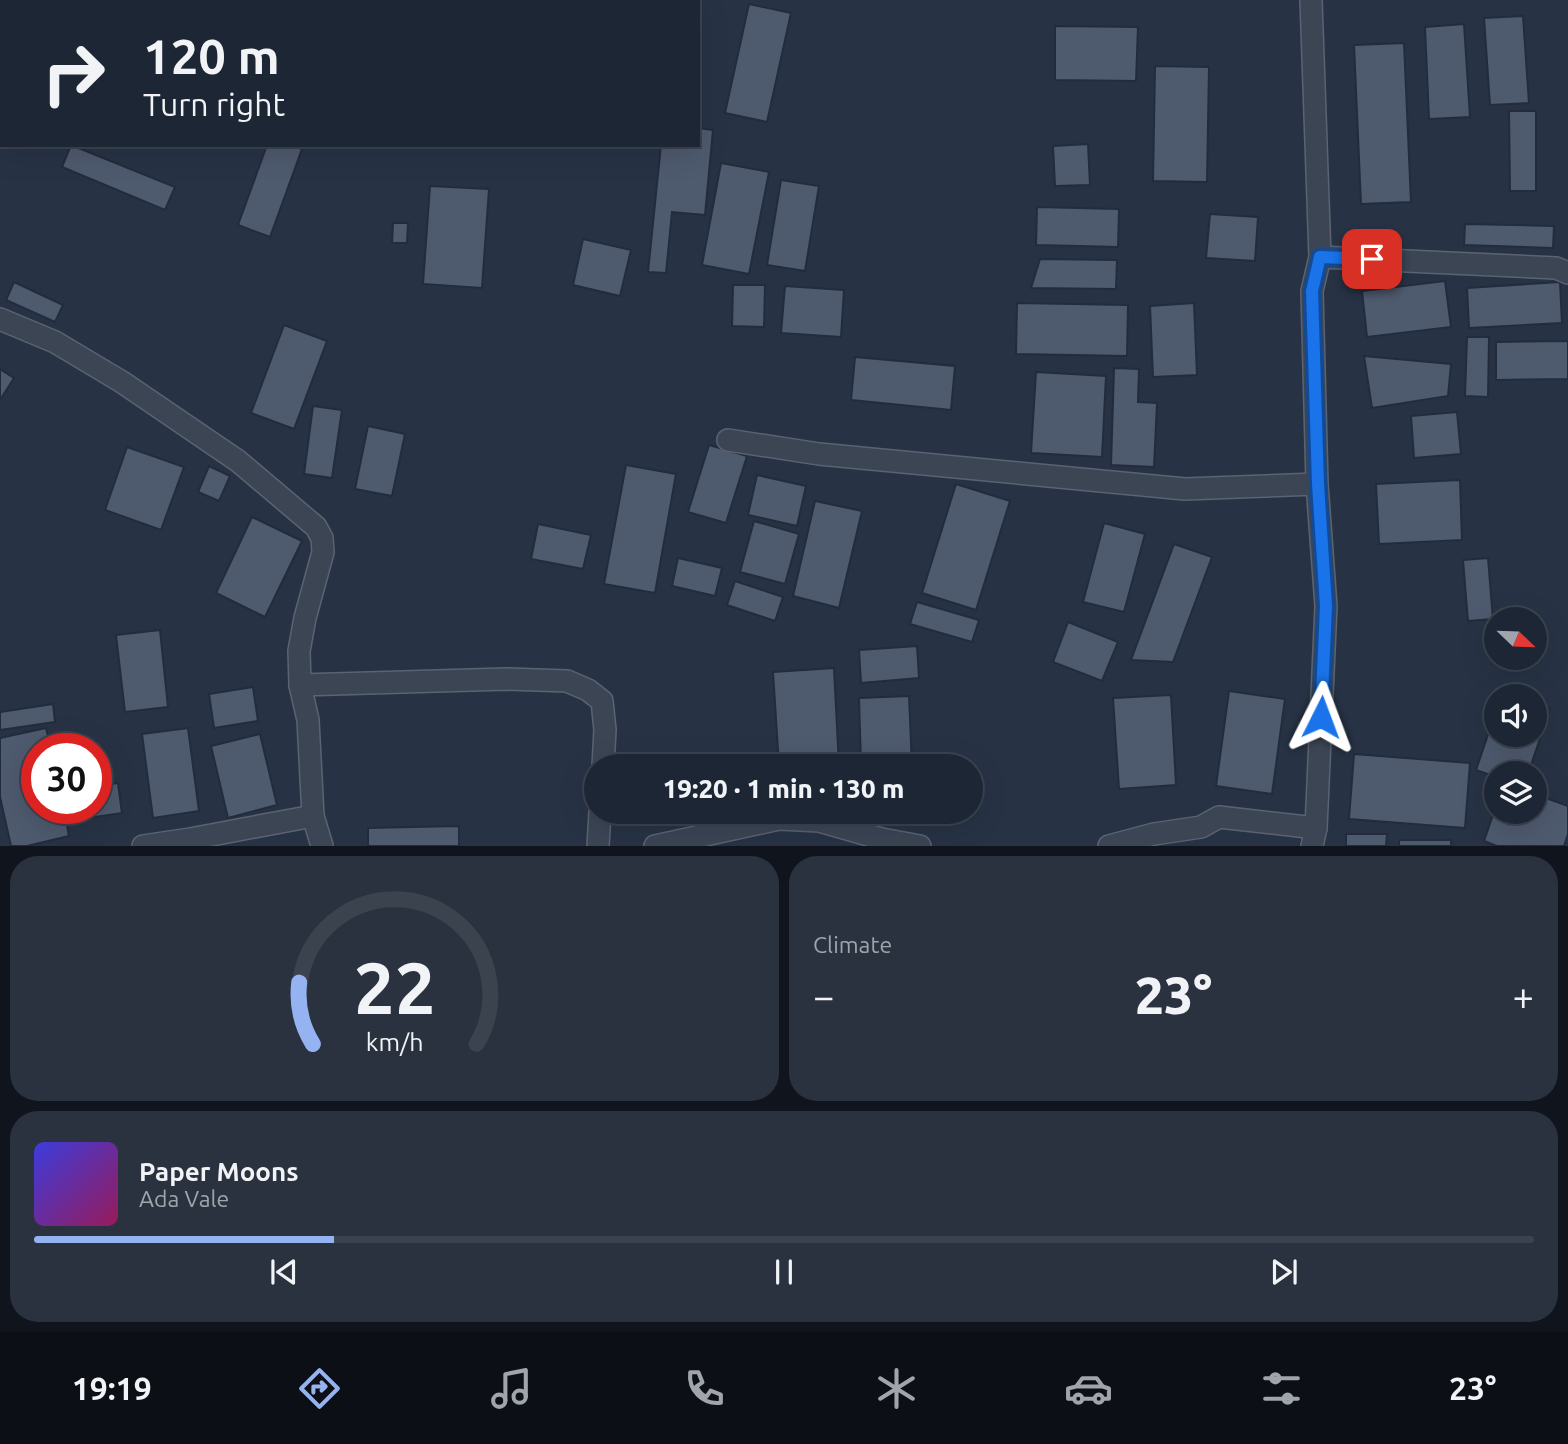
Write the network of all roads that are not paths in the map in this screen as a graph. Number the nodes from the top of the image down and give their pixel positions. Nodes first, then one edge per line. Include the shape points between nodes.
1 (1311, 0) edge
2 (1320, 257) junction
3 (1568, 273) edge
4 (0, 319) edge
5 (728, 440) dead end
6 (1318, 484) junction
7 (300, 685) junction
8 (604, 754) edge
9 (313, 816) junction
10 (599, 824) edge
11 (1314, 837) edge
12 (143, 845) edge
13 (322, 845) edge
14 (598, 845) edge
15 (655, 845) edge
16 (920, 845) edge
17 (1109, 845) edge

1 - 2 street
2 - 3 street via 1556,268
2 - 6 street via 1312,291
4 - 7 street via 55,342 122,382 238,461 316,527 323,552 299,651
5 - 6 street via 819,454 1185,489
6 - 11 street via 1326,606
7 - 8 street via 567,681 602,701
7 - 9 street via 308,720
9 - 12 street
9 - 13 street
10 - 14 street
11 - 17 street via 1219,817 1201,827
15 - 16 street via 779,819 818,821

